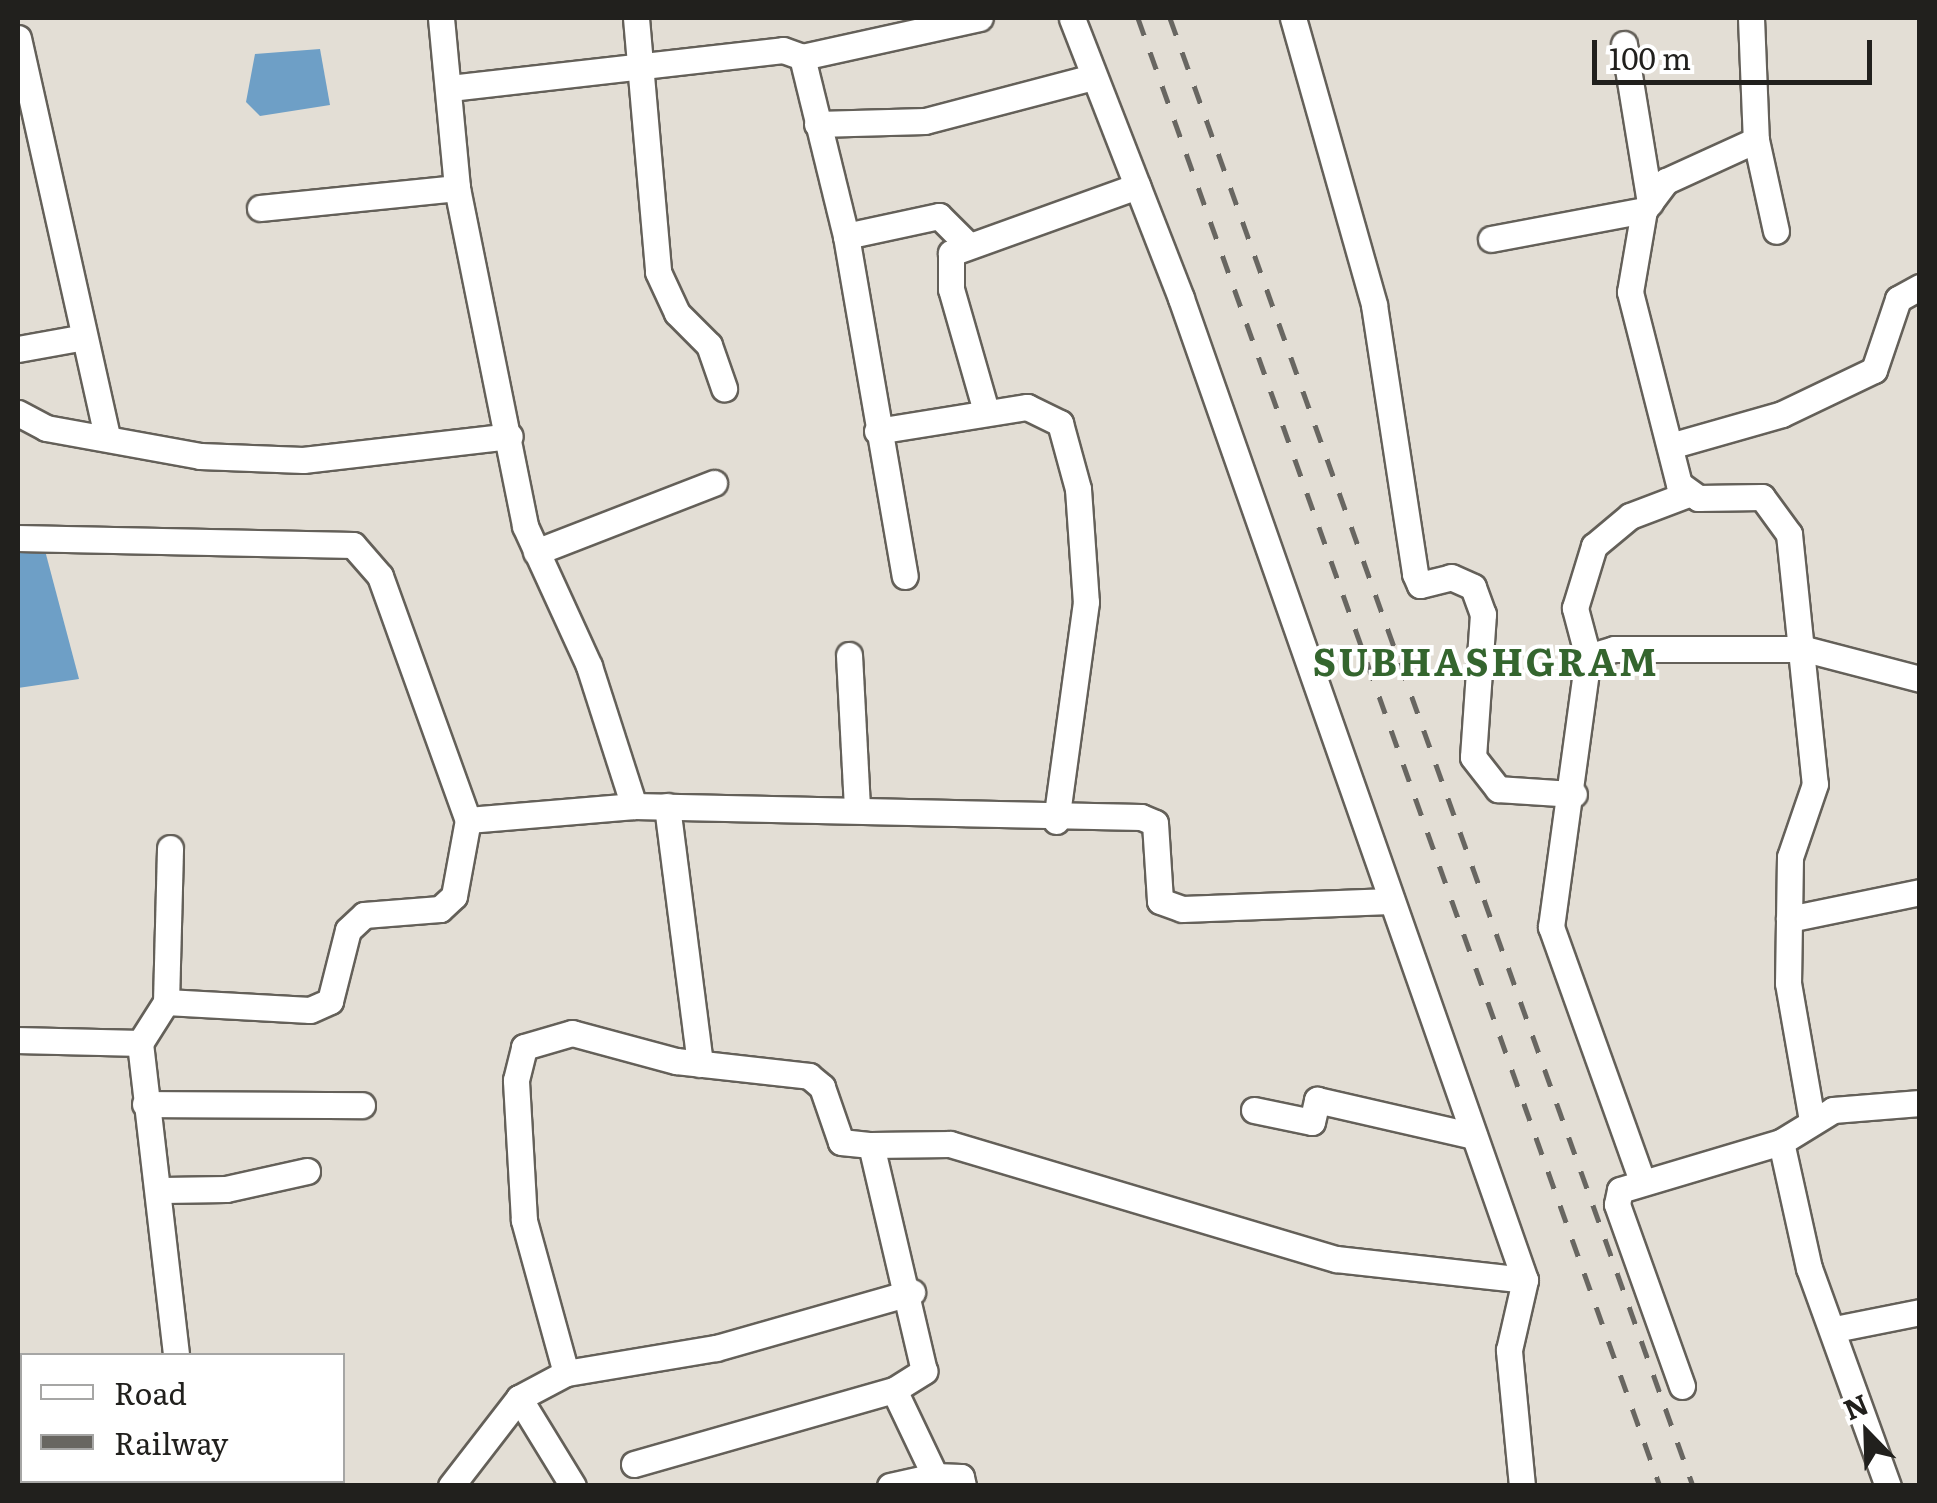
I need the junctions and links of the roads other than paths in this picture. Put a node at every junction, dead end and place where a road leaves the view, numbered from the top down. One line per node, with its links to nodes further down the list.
1 (441, 18): 12 (street)
2 (636, 18): 10 (street)
3 (980, 18): 9 (street)
4 (1072, 18): 11 (street)
5 (1292, 18): 42 (street)
6 (1751, 18): 14 (street)
7 (18, 38): 24 (street)
8 (1624, 44): 17 (street)
9 (802, 57): 10 (street); 13 (street)
10 (638, 74): 12 (street); 26 (street)
11 (1093, 77): 13 (street); 15 (street)
12 (450, 88): 16 (street)
13 (817, 124): 20 (street)
14 (1756, 140): 17 (street); 19 (street)
15 (1137, 186): 22 (street); 50 (street)
16 (458, 188): 18 (street); 31 (street)
17 (1647, 206): 21 (street); 32 (street)
18 (260, 208)
19 (1776, 231)
20 (846, 236): 22 (street); 29 (street)
21 (1491, 238)
22 (964, 242): 27 (street)
23 (1920, 286): 32 (street)
24 (80, 338): 25 (street); 30 (street)
25 (18, 350)
26 (724, 388)
27 (986, 411): 29 (street); 47 (street)
28 (18, 413): 30 (street)
29 (877, 431): 37 (street)
30 (106, 432): 31 (street)
31 (510, 436): 36 (street)
32 (1670, 446): 34 (street)
33 (714, 483): 36 (street)
34 (1688, 494): 38 (street); 40 (street)
35 (18, 538): 46 (street)
36 (536, 552): 43 (street)
37 (905, 576)
38 (1805, 648): 40 (street); 41 (street); 51 (street)
39 (849, 655): 45 (street)
40 (1588, 657): 42 (street)
41 (1920, 679)
42 (1574, 794): 65 (street)
43 (634, 806): 44 (street); 46 (street)
44 (667, 806): 45 (street); 55 (street)
45 (857, 808): 47 (street)
46 (468, 820): 52 (street)
47 (1056, 821): 50 (street)
48 (170, 848): 52 (street)
49 (1920, 892): 51 (street)
50 (1390, 902): 61 (street)
51 (1789, 919): 60 (street)
52 (166, 1002): 54 (street)
53 (18, 1040): 54 (street)
54 (140, 1043): 57 (street)
55 (700, 1064): 63 (street); 72 (street)
56 (1920, 1102): 60 (street)
57 (145, 1104): 58 (street); 66 (street)
58 (362, 1105)
59 (1254, 1110): 61 (street)
60 (1812, 1120): 62 (street)
61 (1474, 1136): 67 (street)
62 (1781, 1142): 65 (street); 70 (street)
63 (871, 1145): 67 (street); 68 (street)
64 (307, 1171): 66 (street)
65 (1641, 1178): 73 (street)
66 (163, 1190): 71 (street)
67 (1526, 1280): 82 (street)
68 (912, 1292): 72 (street); 74 (street)
69 (1920, 1312): 70 (street)
70 (1835, 1329): 83 (street)
71 (176, 1353)
72 (566, 1373): 75 (street)
73 (1682, 1386)
74 (894, 1390): 76 (street); 77 (street)
75 (519, 1398): 78 (street); 79 (street)
76 (634, 1464)
77 (936, 1476): 80 (street); 81 (street)
78 (452, 1486)
79 (573, 1486)
80 (890, 1486)
81 (963, 1486)
82 (1522, 1486)
83 (1888, 1486)

